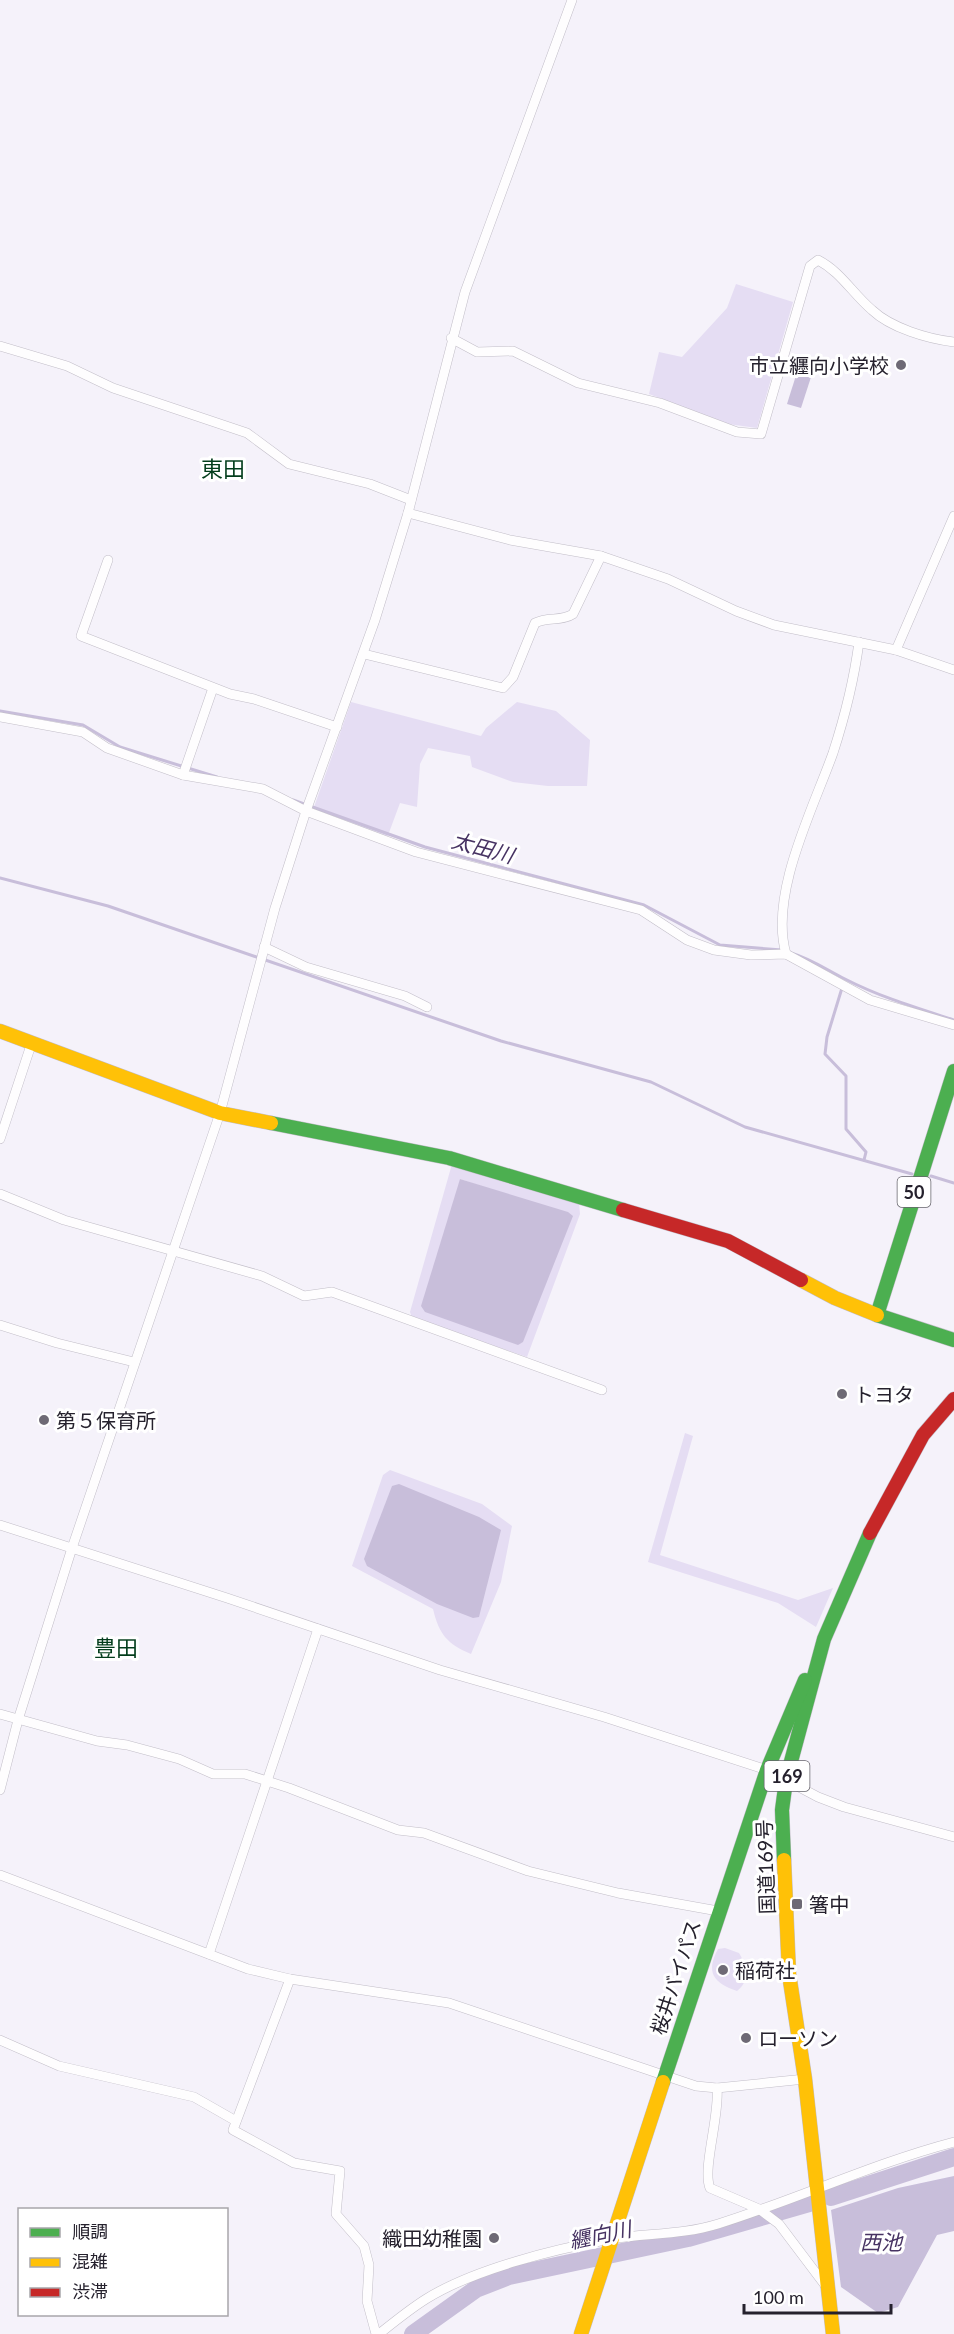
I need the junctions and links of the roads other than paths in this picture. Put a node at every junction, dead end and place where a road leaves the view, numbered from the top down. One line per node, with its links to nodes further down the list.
1 (572, 0): 2 (street)
2 (451, 338): 3 (street); 5 (street)
3 (954, 342)
4 (0, 347): 5 (street)
5 (411, 500): 6 (street)
6 (408, 513): 8 (street); 12 (street)
7 (954, 516): 11 (street)
8 (601, 556): 10 (street); 12 (street)
9 (108, 560): 14 (street)
10 (859, 642): 11 (street); 20 (street)
11 (897, 650): 13 (street)
12 (364, 654): 16 (street)
13 (954, 670)
14 (213, 688): 16 (street); 17 (street)
15 (0, 717): 17 (street)
16 (337, 727): 18 (street)
17 (183, 775): 18 (street)
18 (306, 812): 19 (street); 20 (street)
19 (264, 947): 21 (street); 26 (street)
20 (786, 954): 22 (street)
21 (427, 1007)
22 (954, 1024)
23 (0, 1030): 24 (main road)
24 (33, 1042): 26 (main road); 27 (street)
25 (954, 1071): 30 (main road, 50)
26 (220, 1113): 29 (street); 30 (main road)
27 (0, 1139)
28 (0, 1194): 29 (street)
29 (172, 1250): 33 (street); 34 (street)
30 (877, 1315): 32 (main road)
31 (0, 1325): 33 (street)
32 (954, 1340)
33 (134, 1362): 37 (street)
34 (602, 1390)
35 (954, 1399): 39 (main road, 国道169号 / 169)
36 (0, 1525): 37 (street)
37 (72, 1548): 38 (street); 41 (street)
38 (318, 1629): 42 (street); 44 (street)
39 (824, 1639): 42 (main road, 桜井バイパス / 169); 43 (main road, 国道169号 / 169)
40 (0, 1714): 41 (street)
41 (18, 1720): 44 (street); 45 (street)
42 (766, 1770): 43 (street); 48 (main road, 桜井バイパス / 169)
43 (786, 1780): 46 (street); 53 (main road, 国道169号 / 169)
44 (268, 1781): 48 (street); 49 (street)
45 (0, 1790)
46 (954, 1837)
47 (0, 1875): 49 (street)
48 (718, 1911): 52 (main road, 桜井バイパス / 169)
49 (209, 1953): 50 (street)
50 (290, 1979): 52 (street); 55 (street)
51 (0, 2040): 55 (street)
52 (663, 2076): 54 (street); 59 (main road, 桜井バイパス / 169)
53 (805, 2079): 54 (street); 57 (main road, 国道169号 / 169)
54 (717, 2088): 58 (street)
55 (236, 2121): 61 (street)
56 (954, 2142): 57 (street)
57 (816, 2187): 58 (street); 60 (main road, 国道169号 / 169)
58 (760, 2210): 59 (street); 60 (street)
59 (609, 2243): 61 (street); 62 (main road, 桜井バイパス / 169)
60 (828, 2288): 63 (main road, 国道169号 / 169)
61 (378, 2334)
62 (581, 2334)
63 (833, 2334)

